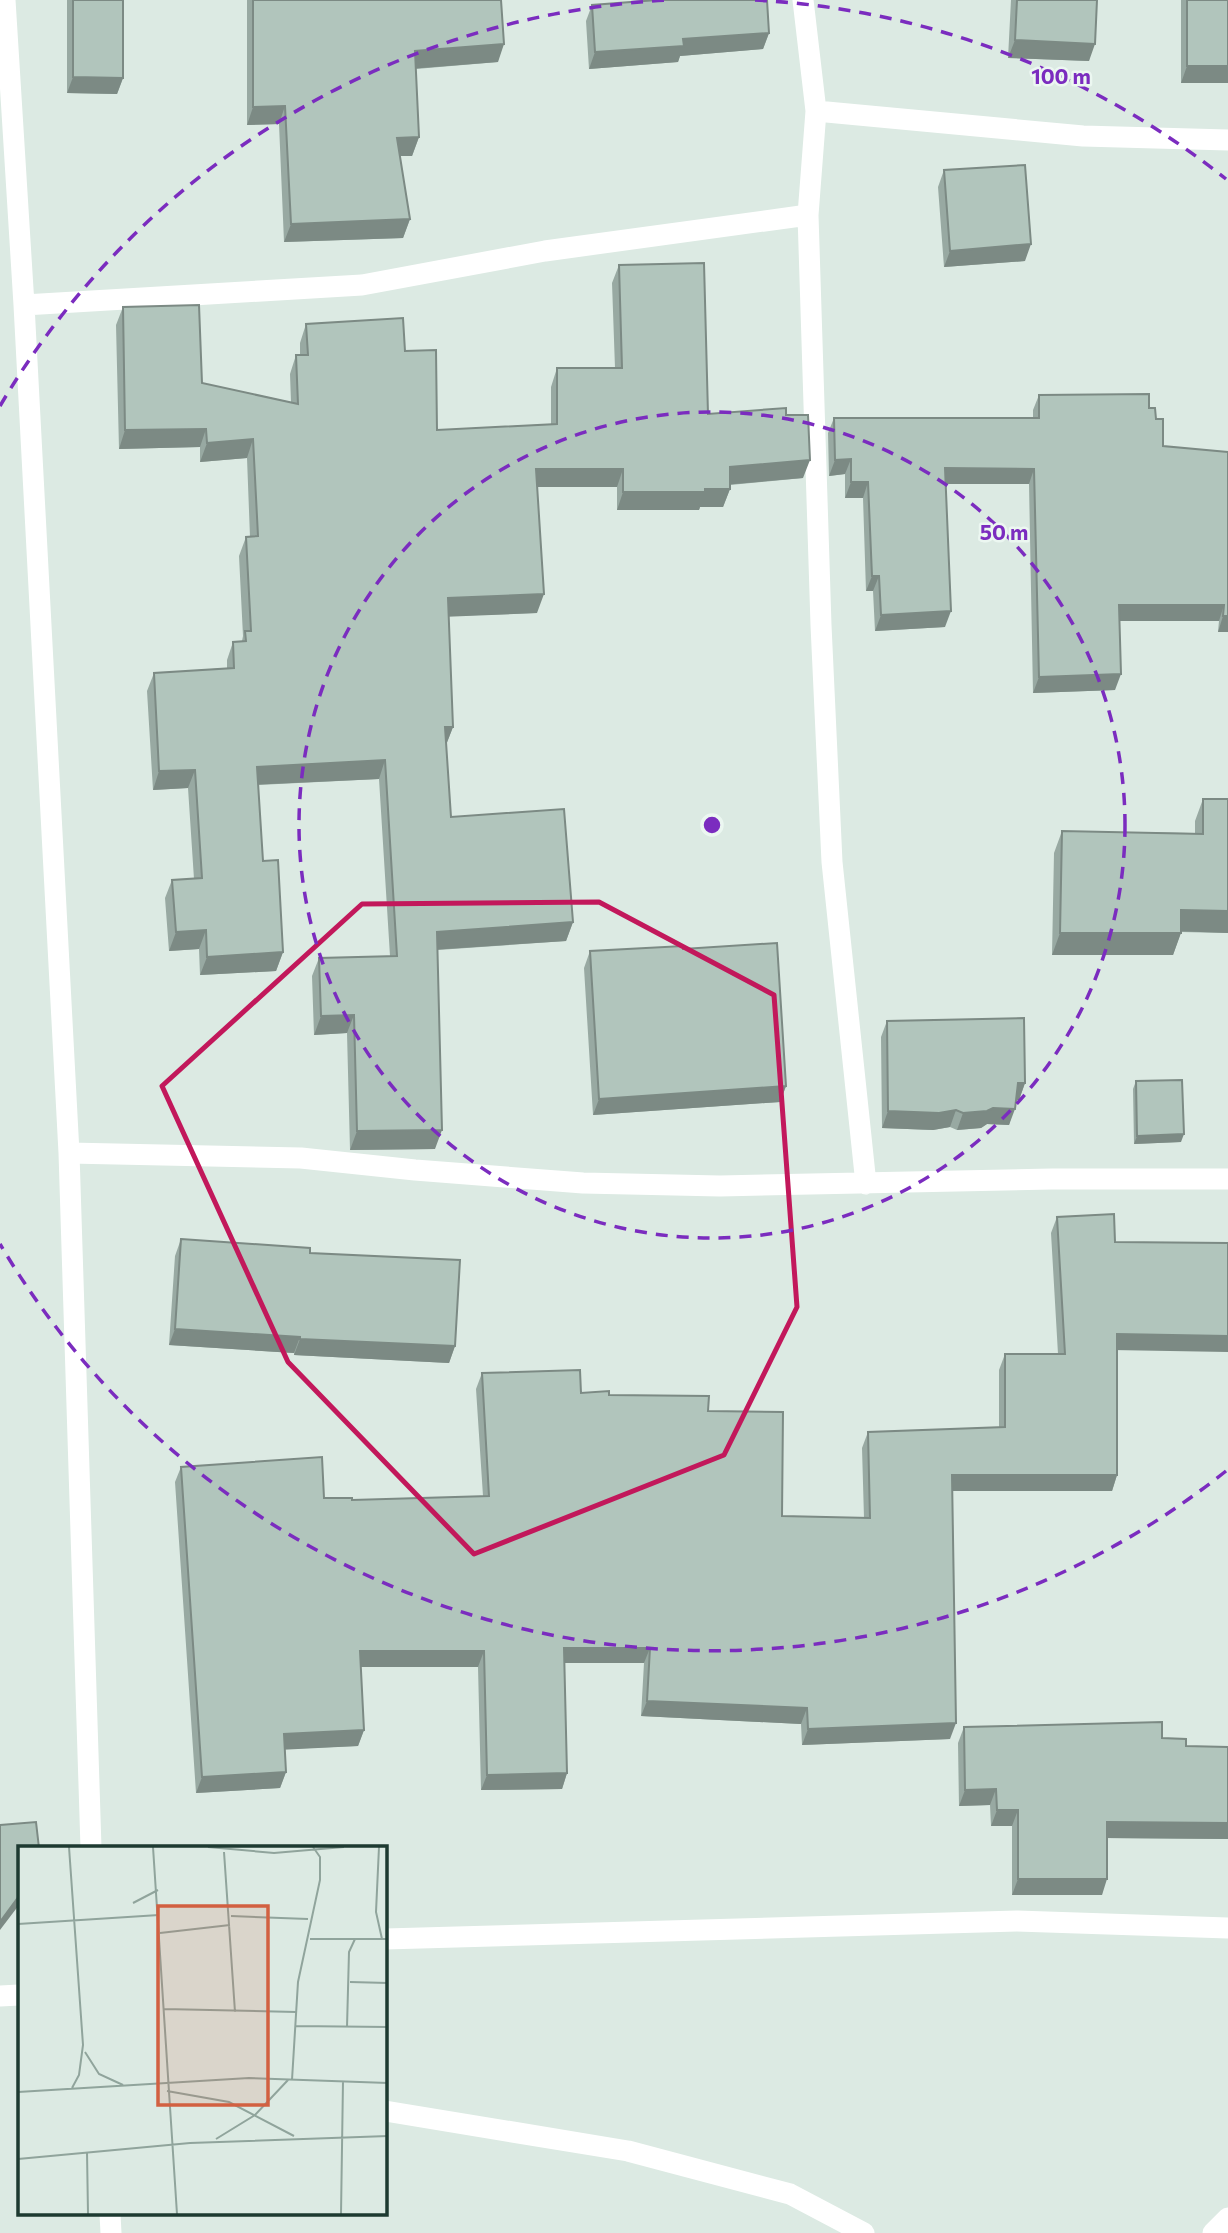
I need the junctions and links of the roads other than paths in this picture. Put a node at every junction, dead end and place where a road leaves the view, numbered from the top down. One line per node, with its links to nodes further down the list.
1 (5, 0): 3 (street)
2 (803, 0): 4 (street)
3 (5, 104): 7 (street)
4 (816, 111): 5 (street); 6 (street)
5 (1228, 140)
6 (808, 215): 7 (street); 10 (street)
7 (24, 305): 8 (street)
8 (69, 1153): 10 (street); 11 (street)
9 (1228, 1179): 10 (street)
10 (866, 1184)
11 (91, 1846)
12 (1228, 1928): 13 (street)
13 (387, 1939)
14 (18, 1996): 15 (street)
15 (0, 1997)
16 (387, 2111): 18 (street)
17 (1228, 2218): 19 (street)
18 (864, 2233)
19 (1213, 2233)

